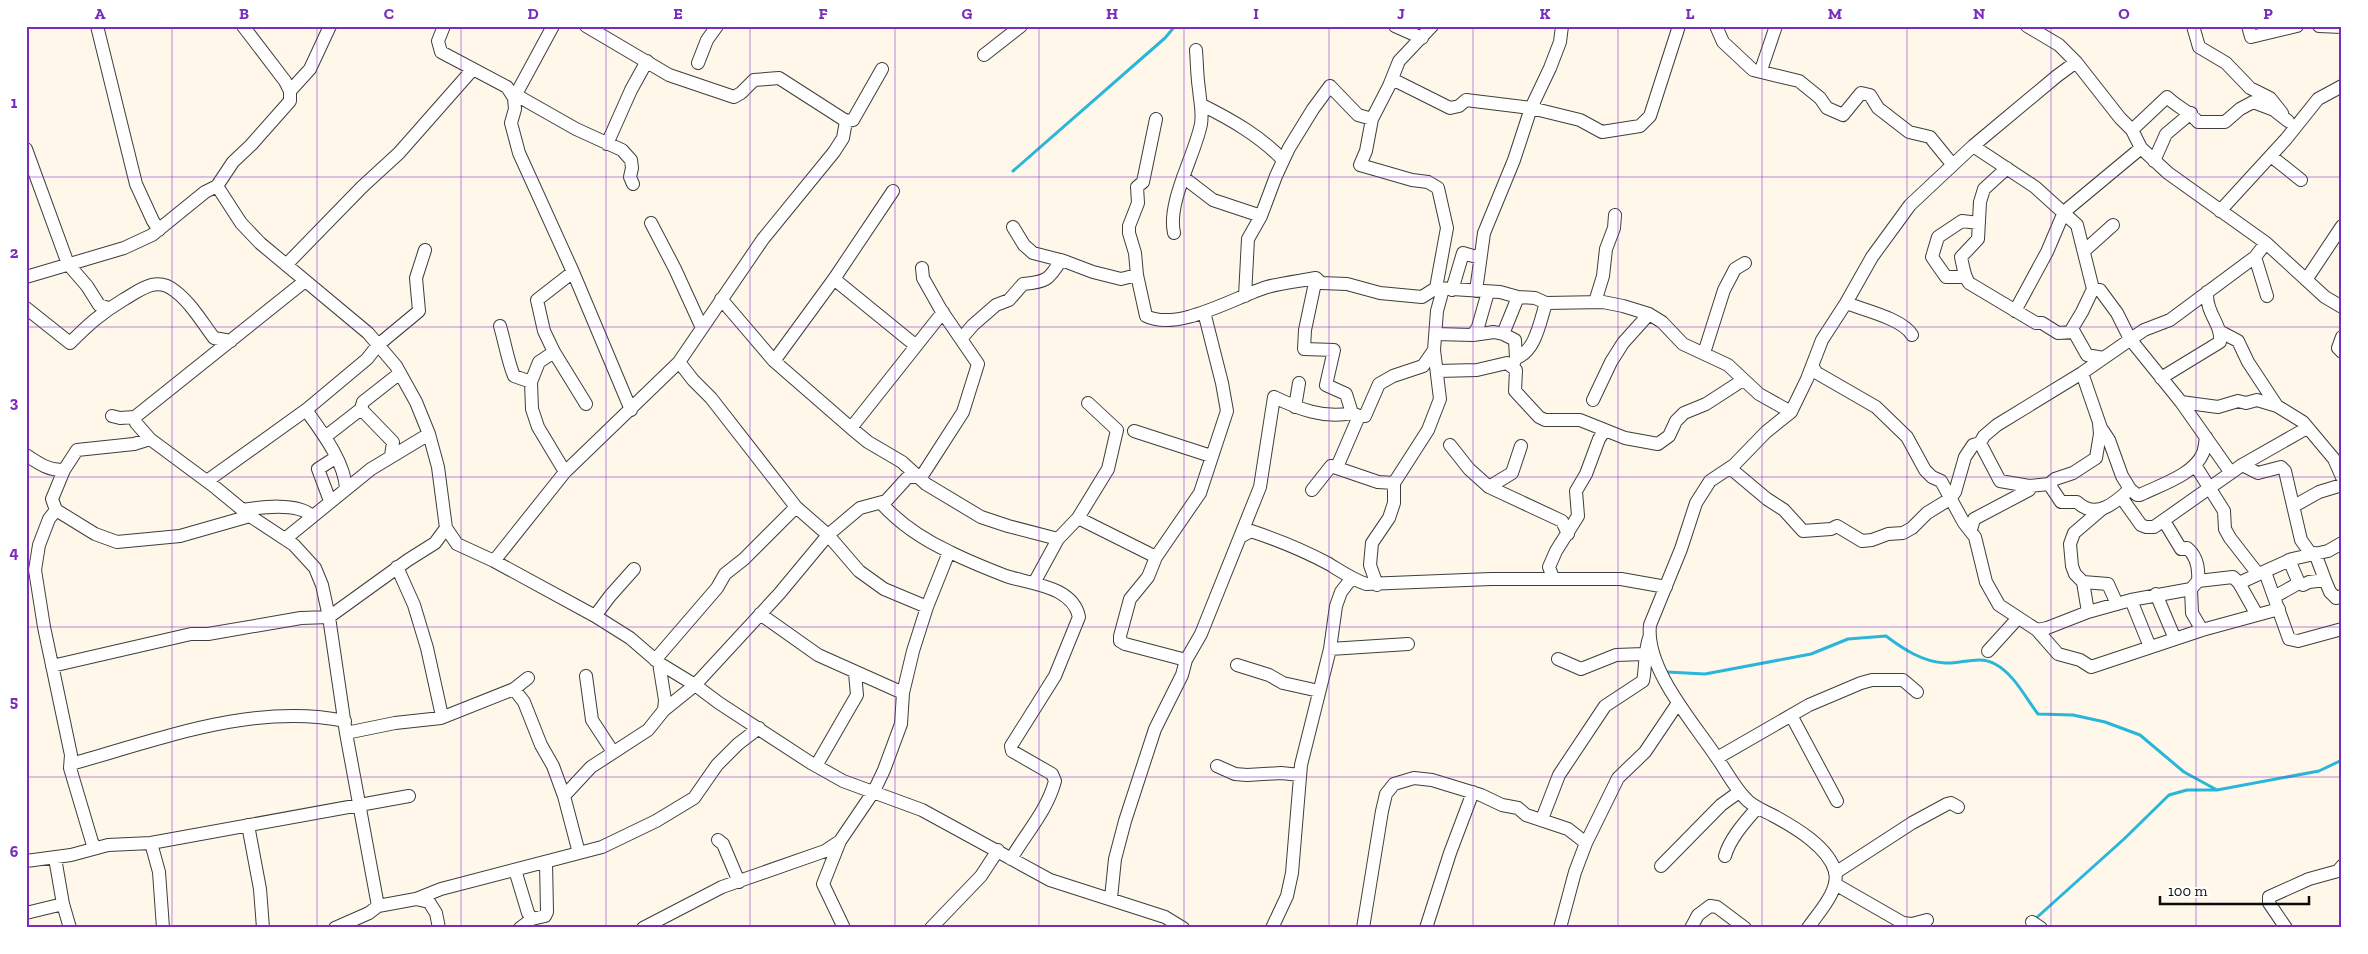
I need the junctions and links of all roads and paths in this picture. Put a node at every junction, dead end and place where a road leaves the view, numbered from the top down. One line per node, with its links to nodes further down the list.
1 (97, 26): 65 (street)
2 (243, 26): 32 (street)
3 (330, 26): 32 (street)
4 (444, 26): 27 (street)
5 (553, 26): 33 (street)
6 (586, 26): 24 (street)
7 (718, 26): 26 (street)
8 (1020, 26): 23 (street)
9 (1395, 26): 21 (street)
10 (1432, 26): 21 (street)
11 (1562, 26): 35 (street)
12 (1679, 26): 35 (street)
13 (1716, 26): 29 (street)
14 (1776, 26): 29 (street)
15 (2193, 26): 40 (street)
16 (2248, 26): 17 (street)
17 (2297, 26)
18 (2318, 26): 20 (street)
19 (2031, 27): 25 (street)
20 (2342, 28)
21 (1422, 38): 30 (street)
22 (1196, 50): 34 (street)
23 (984, 55)
24 (647, 61): 39 (street); 42 (street)
25 (2076, 62): 41 (street); 43 (street)
26 (698, 63)
27 (473, 69): 33 (street); 75 (street)
28 (882, 69): 39 (street)
29 (1761, 70): 49 (street)
30 (1392, 79): 35 (street); 38 (street)
31 (2342, 86): 40 (street)
32 (290, 91): 54 (street)
33 (515, 97): 42 (street); 77 (street)
34 (1202, 105): 47 (street); 51 (street)
35 (1531, 108): 71 (street)
36 (2191, 113): 40 (street); 41 (street); 48 (street)
37 (1156, 119): 78 (street)
38 (1372, 119): 47 (street); 85 (street)
39 (846, 120): 92 (street)
40 (2290, 125): 46 (street)
41 (2132, 130): 44 (street)
42 (607, 144): 53 (street)
43 (1973, 146): 49 (street); 50 (street)
44 (2141, 148): 48 (street); 57 (street)
45 (26, 149): 73 (street)
46 (2271, 156): 52 (street); 56 (street)
47 (1283, 160): 59 (street)
48 (2154, 161): 56 (street)
49 (1952, 164): 96 (street)
50 (2007, 168): 57 (street); 61 (street)
51 (1183, 177): 59 (street); 66 (street)
52 (2301, 180)
53 (634, 184)
54 (217, 186): 65 (street); 75 (street)
55 (893, 191): 82 (street)
56 (2220, 211): 67 (street)
57 (2064, 212): 69 (street); 99 (street)
58 (1615, 215): 94 (street)
59 (1261, 216): 89 (street)
60 (651, 223): 104 (street)
61 (1979, 223): 81 (street); 81 (street)
62 (2113, 225): 69 (street)
63 (2342, 226): 83 (street)
64 (1012, 227): 72 (street)
65 (159, 230): 73 (street)
66 (1174, 233)
67 (2266, 244): 70 (street); 83 (street)
68 (425, 250): 115 (street)
69 (2084, 251): 86 (street)
70 (2255, 257): 88 (street); 90 (street)
71 (1480, 258): 85 (street); 87 (street)
72 (1061, 260): 78 (street); 112 (street)
73 (68, 264): 79 (street); 98 (street)
74 (1745, 264): 120 (street)
75 (286, 265): 84 (street)
76 (922, 268): 100 (street)
77 (573, 272): 118 (street); 141 (street)
78 (1137, 275): 101 (street)
79 (26, 277)
80 (1316, 278): 85 (street); 89 (street); 143 (street)
81 (1965, 278): 99 (street)
82 (834, 279): 116 (street); 122 (street)
83 (2306, 280): 93 (street)
84 (305, 281): 114 (street); 115 (street)
85 (1444, 289): 87 (street); 107 (street)
86 (2093, 289): 105 (street); 113 (street)
87 (1482, 292): 91 (street); 109 (street)
88 (2207, 292): 106 (street); 113 (street)
89 (1245, 296): 101 (street)
90 (2267, 296)
91 (1518, 297): 95 (street); 108 (street)
92 (721, 299): 104 (street); 122 (street)
93 (2337, 299)
94 (1595, 302): 95 (street); 102 (street)
95 (1546, 303): 123 (street)
96 (1846, 303): 110 (street); 125 (street)
97 (26, 308): 98 (street)
98 (108, 308): 114 (street)
99 (2015, 311): 105 (street)
100 (943, 312): 112 (street); 116 (street)
101 (1204, 312): 160 (street)
102 (1649, 314): 120 (street); 133 (street)
103 (500, 326): 131 (street)
104 (702, 328): 124 (street)
105 (2070, 332): 121 (street)
106 (2221, 332): 129 (street); 137 (street)
107 (1436, 334): 109 (street); 117 (street)
108 (1503, 334): 109 (street); 123 (street)
109 (1473, 335)
110 (1912, 335)
111 (2342, 337): 119 (street)
112 (961, 339): 169 (street)
113 (2130, 339): 121 (street); 129 (street)
114 (231, 341): 145 (street)
115 (378, 345): 127 (street); 140 (street)
116 (915, 345): 147 (street)
117 (1434, 350): 126 (street); 143 (street)
118 (554, 352): 131 (street); 136 (street)
119 (2342, 352)
120 (1704, 353): 130 (street)
121 (2103, 358): 128 (street)
122 (774, 361): 147 (street)
123 (1514, 361): 126 (street); 149 (street)
124 (679, 362): 141 (street); 185 (street)
125 (1812, 366): 142 (street); 181 (street)
126 (1438, 371): 172 (street)
127 (400, 373): 139 (street); 151 (street)
128 (2082, 373): 146 (street); 155 (street)
129 (2161, 378): 134 (street)
130 (1743, 380): 142 (street); 149 (street)
131 (532, 382): 167 (street)
132 (1299, 383): 138 (street)
133 (1593, 400)
134 (2181, 402): 137 (street); 153 (street)
135 (1088, 403): 190 (street)
136 (586, 404)
137 (2277, 406): 148 (street)
138 (1295, 407): 143 (street); 196 (street)
139 (361, 409): 152 (street); 159 (street)
140 (306, 410): 152 (street); 171 (street)
141 (631, 410): 167 (street)
142 (1791, 412): 165 (street)
143 (1355, 415): 164 (street)
144 (112, 416): 145 (street)
145 (135, 417): 154 (street)
146 (2099, 422): 173 (street); 180 (street)
147 (852, 428): 169 (street)
148 (2307, 428): 163 (street); 170 (street)
149 (1605, 430): 194 (street)
150 (1134, 431): 160 (street)
151 (429, 434): 159 (street); 192 (street)
152 (326, 437): 161 (street)
153 (2206, 437): 162 (street); 168 (street)
154 (150, 439): 166 (street); 171 (street)
155 (1980, 443): 175 (street); 181 (street)
156 (1450, 445): 176 (street)
157 (1521, 446): 176 (street)
158 (26, 455): 166 (street)
159 (391, 456): 177 (street)
160 (1211, 456): 203 (street)
161 (335, 458): 177 (street); 182 (street)
162 (2195, 464): 178 (street); 180 (street)
163 (2242, 465): 168 (street); 184 (street)
164 (1331, 466): 172 (street); 179 (street)
165 (1730, 468): 181 (street); 218 (street)
166 (64, 470): 187 (street)
167 (565, 472): 205 (street)
168 (2231, 473): 178 (street)
169 (916, 475): 183 (street); 198 (street)
170 (2342, 477)
171 (207, 481): 188 (street)
172 (1394, 483): 216 (street)
173 (2049, 484): 175 (street); 186 (street)
174 (2342, 484): 184 (street)
175 (2029, 486): 193 (street)
176 (1489, 487): 194 (street)
177 (346, 488): 182 (street)
178 (2210, 489): 191 (street); 208 (street)
179 (1312, 490)
180 (2125, 493): 186 (street); 191 (street)
181 (1950, 499): 193 (street)
182 (330, 501): 189 (street)
183 (881, 503): 195 (street); 201 (street)
184 (2294, 506): 199 (street)
185 (796, 507): 195 (street); 243 (street)
186 (2102, 509): 212 (street)
187 (56, 510): 188 (street); 245 (street)
188 (246, 513): 189 (street); 197 (street)
189 (312, 516): 197 (street)
190 (1078, 518): 198 (street); 203 (street)
191 (2164, 521): 217 (street)
192 (446, 528): 205 (street); 206 (street)
193 (1971, 530): 230 (street)
194 (1568, 534): 210 (street)
195 (828, 535): 224 (street); 226 (street)
196 (1242, 536): 209 (street); 241 (street)
197 (285, 539): 229 (street)
198 (1058, 539): 213 (street)
199 (2301, 540): 202 (street); 204 (street)
200 (2342, 543): 202 (street)
201 (950, 552): 213 (street); 224 (street)
202 (2313, 554): 204 (street); 211 (street)
203 (1156, 557): 241 (street)
204 (2291, 559): 208 (street); 215 (street)
205 (494, 561): 228 (street)
206 (397, 567): 229 (street); 256 (street)
207 (634, 569): 228 (street)
208 (2261, 573): 214 (street); 222 (street)
209 (1351, 579): 216 (street); 238 (street)
210 (1545, 579): 216 (street); 218 (street)
211 (2325, 580): 215 (street); 220 (street)
212 (2083, 582): 223 (street); 225 (street)
213 (1034, 583): 286 (street)
214 (2239, 583): 217 (street); 227 (street)
215 (2299, 583): 222 (street)
216 (1377, 585)
217 (2194, 585): 219 (street); 233 (street)
218 (1666, 587): 234 (street)
219 (2156, 594): 221 (street); 235 (street)
220 (2342, 596)
221 (2131, 600): 223 (street); 237 (street)
222 (2277, 603): 227 (street); 231 (street)
223 (2117, 604): 225 (street)
224 (927, 607): 253 (street)
225 (2088, 612): 232 (street)
226 (760, 614): 246 (street); 249 (street)
227 (2256, 615): 233 (street)
228 (595, 616): 243 (street)
229 (329, 617): 245 (street); 258 (street)
230 (2018, 618): 232 (street); 239 (street)
231 (2342, 629)
232 (2037, 630): 237 (street)
233 (2202, 630): 235 (street)
234 (1649, 638): 240 (street); 254 (street)
235 (2175, 639): 237 (street)
236 (1408, 644): 238 (street)
237 (2150, 647)
238 (1330, 649): 251 (street)
239 (1988, 651)
240 (1644, 654): 242 (street); 275 (street)
241 (1186, 660): 294 (street)
242 (1558, 660)
243 (657, 662): 249 (street); 255 (street)
244 (1236, 664): 251 (street)
245 (52, 666): 262 (street)
246 (855, 673): 253 (street); 263 (street)
247 (586, 676): 260 (street)
248 (528, 678): 250 (street)
249 (695, 685): 255 (street); 259 (street)
250 (514, 689): 256 (street); 270 (street)
251 (1319, 691): 265 (street)
252 (1917, 692): 257 (street)
253 (903, 693): 266 (street)
254 (1678, 703): 261 (street); 280 (street)
255 (664, 710): 260 (street)
256 (442, 716): 258 (street)
257 (1792, 716): 261 (street); 271 (street)
258 (345, 727): 262 (street); 272 (street)
259 (759, 728): 263 (street); 283 (street)
260 (612, 752): 270 (street)
261 (1717, 758): 268 (street)
262 (71, 764): 281 (street)
263 (816, 766): 266 (street)
264 (1217, 766): 265 (street)
265 (1300, 775): 311 (street)
266 (874, 791): 278 (street); 282 (street)
267 (1473, 792): 275 (street); 312 (street); 313 (street)
268 (1739, 792): 274 (street); 289 (street)
269 (409, 796): 272 (street)
270 (564, 796): 283 (street)
271 (1837, 801)
272 (359, 805): 276 (street); 297 (street)
273 (1958, 807): 292 (street)
274 (1758, 808): 284 (street); 292 (street)
275 (1542, 819): 280 (street)
276 (248, 825): 279 (street); 304 (street)
277 (718, 840): 293 (street)
278 (840, 841): 293 (street); 308 (street)
279 (151, 843): 281 (street); 303 (street)
280 (1586, 844): 314 (street)
281 (96, 848): 285 (street)
282 (998, 850): 286 (street); 309 (street)
283 (579, 853): 288 (street)
284 (1725, 856)
285 (55, 858): 287 (street); 296 (street)
286 (1011, 859): 294 (street)
287 (26, 861)
288 (546, 862): 291 (street); 299 (street)
289 (1661, 866)
290 (2342, 866): 318 (street)
291 (515, 870): 295 (street); 299 (street)
292 (1835, 879): 300 (street); 317 (street)
293 (739, 882): 301 (street)
294 (1111, 898): 310 (street)
295 (416, 900): 297 (street); 306 (street)
296 (63, 904): 298 (street); 302 (street)
297 (378, 906): 305 (street)
298 (26, 913)
299 (532, 919): 307 (street)
300 (1927, 920)
301 (645, 927)
302 (70, 928)
303 (163, 928)
304 (263, 928)
305 (335, 928)
306 (438, 928)
307 (520, 928)
308 (844, 928)
309 (932, 928)
310 (1183, 928)
311 (1272, 928)
312 (1363, 928)
313 (1426, 928)
314 (1560, 928)
315 (1692, 928): 316 (street)
316 (1745, 928)
317 (1808, 928)
318 (2286, 928)

